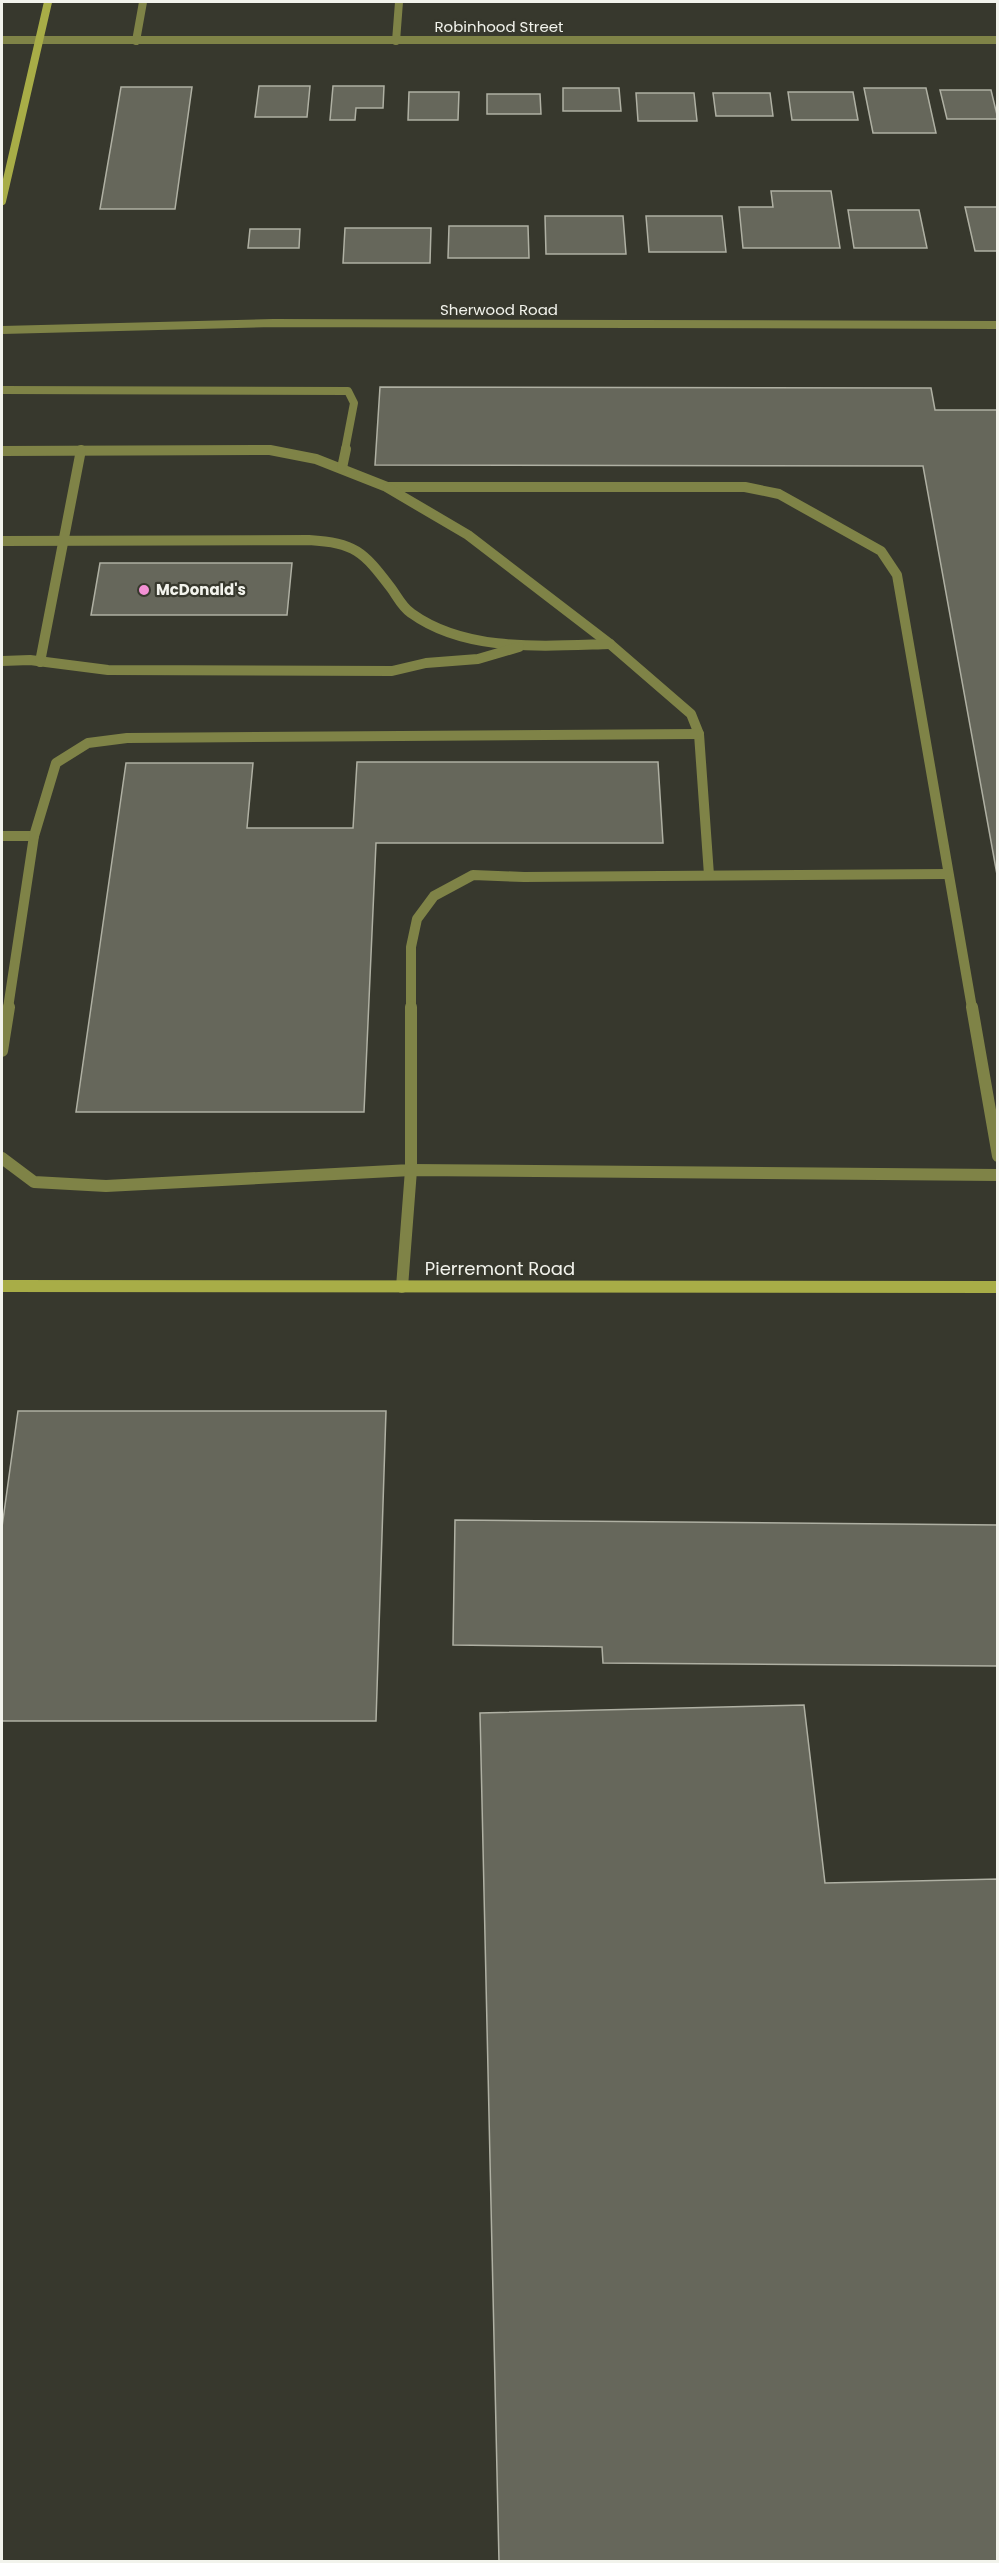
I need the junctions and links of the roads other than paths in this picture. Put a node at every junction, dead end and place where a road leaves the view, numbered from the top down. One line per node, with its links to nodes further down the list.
1 (48, 2): 6 (main road)
2 (143, 2): 7 (street)
3 (399, 2): 8 (street)
4 (2, 40): 6 (street, Robinhood Street)
5 (998, 40): 8 (street, Robinhood Street)
6 (38, 41): 7 (street, Robinhood Street); 9 (main road)
7 (136, 41): 8 (street, Robinhood Street)
8 (396, 41)
9 (4, 182): 10 (main road)
10 (2, 201)
11 (998, 326): 12 (street, Sherwood Road)
12 (2, 330)
13 (2, 390): 16 (street)
14 (81, 450): 15 (street); 16 (street); 18 (street)
15 (2, 451)
16 (342, 468): 17 (street)
17 (387, 487): 20 (street); 27 (street)
18 (63, 540): 19 (street); 21 (street); 23 (street)
19 (2, 541)
20 (610, 644): 21 (street); 24 (street)
21 (522, 646): 23 (street)
22 (2, 661): 23 (street)
23 (40, 662)
24 (699, 734): 26 (street); 28 (street)
25 (2, 836): 26 (street)
26 (34, 836): 29 (street)
27 (948, 874): 28 (street); 30 (street)
28 (710, 875): 32 (street)
29 (2, 1051)
30 (998, 1156)
31 (2, 1158): 32 (street)
32 (411, 1170): 33 (street); 35 (street)
33 (998, 1175)
34 (2, 1286): 35 (main road, Pierremont Road)
35 (402, 1287): 36 (main road, Pierremont Road)
36 (998, 1287)

